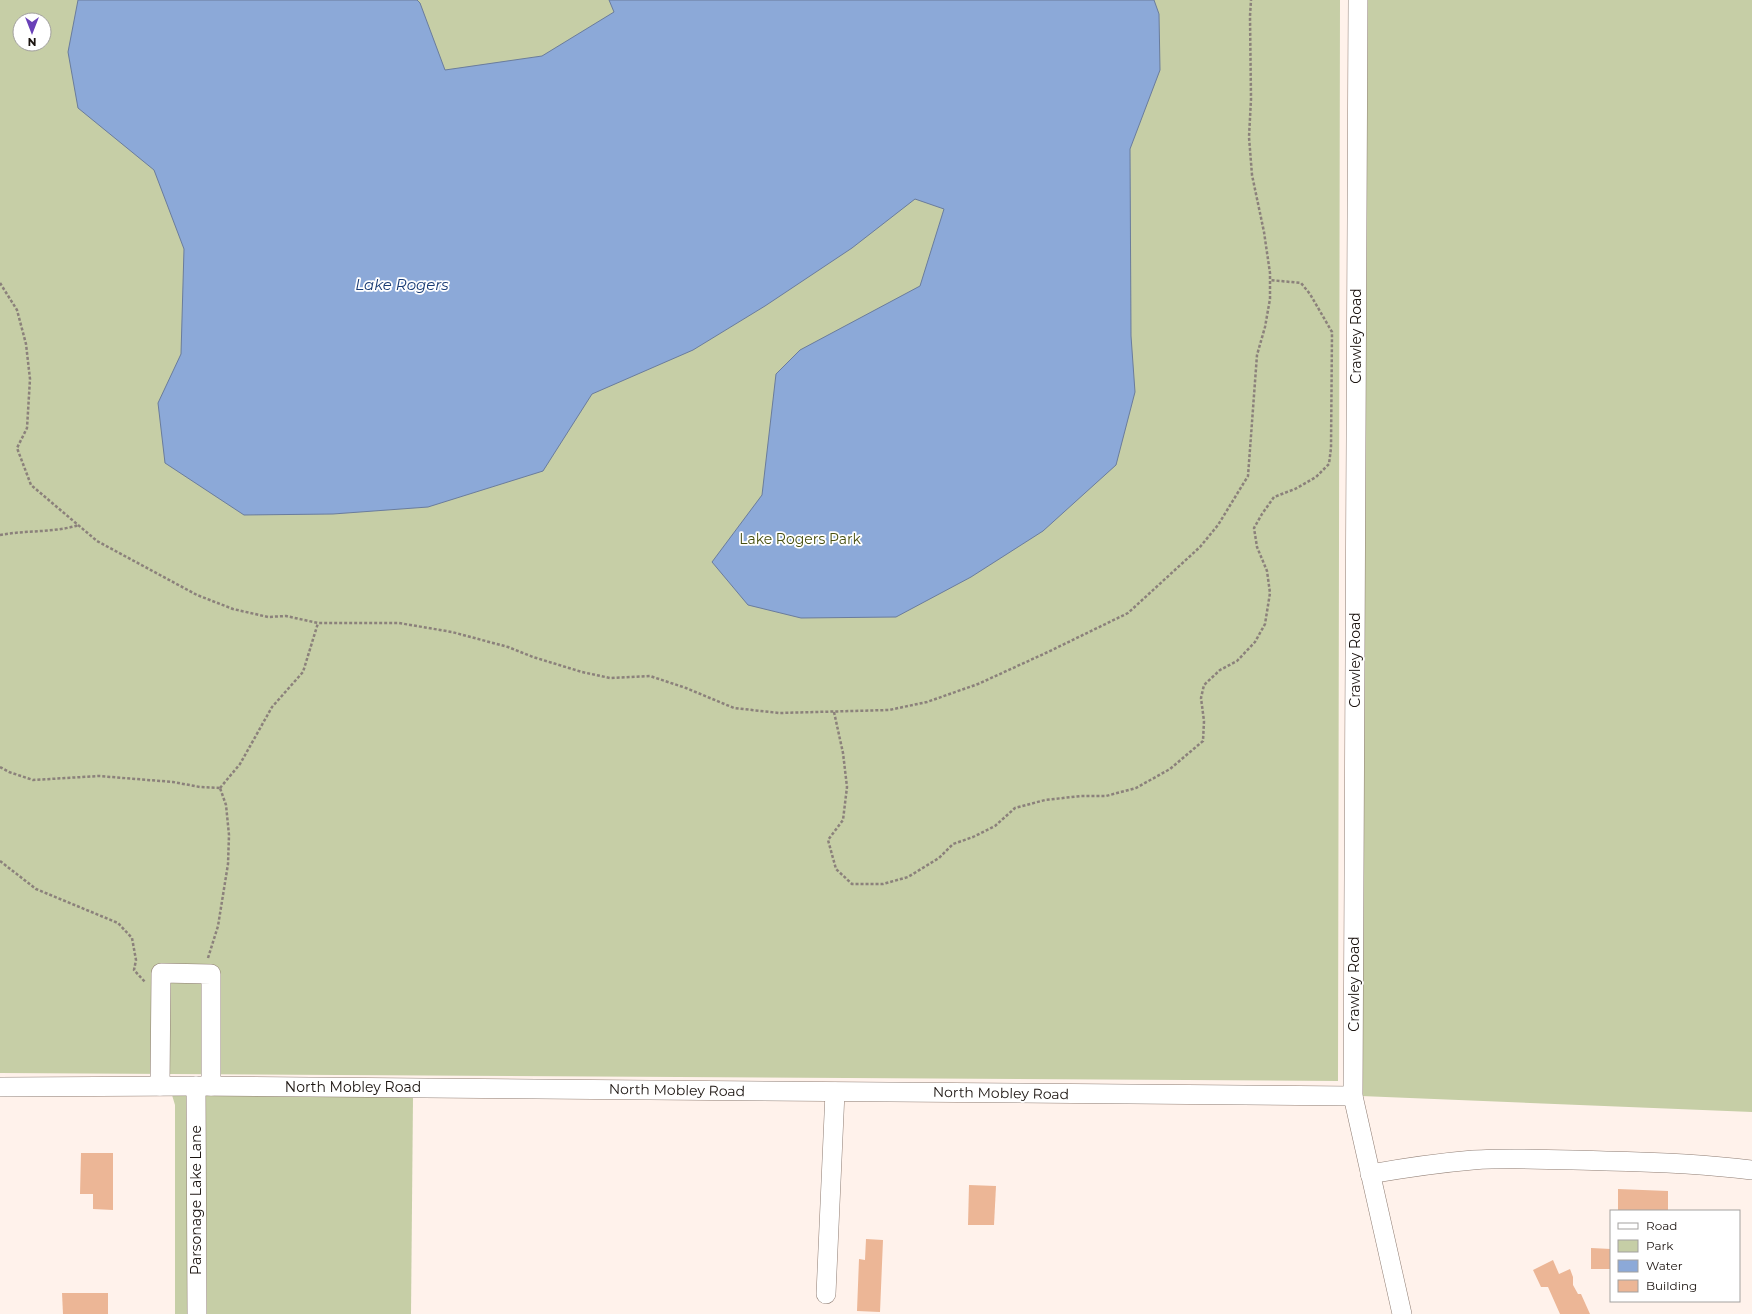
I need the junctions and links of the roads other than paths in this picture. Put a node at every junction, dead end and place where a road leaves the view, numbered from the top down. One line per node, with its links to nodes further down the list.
1 (1358, 0): 6 (street, Crawley Road)
2 (160, 1086): 3 (street, North Mobley Road); 3 (street, Parsonage Lake Lane); 4 (street, North Mobley Road)
3 (204, 1086): 5 (street, North Mobley Road); 10 (street, Parsonage Lake Lane)
4 (0, 1087)
5 (835, 1092): 6 (street, North Mobley Road); 9 (street)
6 (1353, 1096): 8 (street, Crawley Road)
7 (1752, 1170): 8 (street)
8 (1370, 1174): 11 (street, Crawley Road)
9 (826, 1294)
10 (197, 1314)
11 (1402, 1314)

